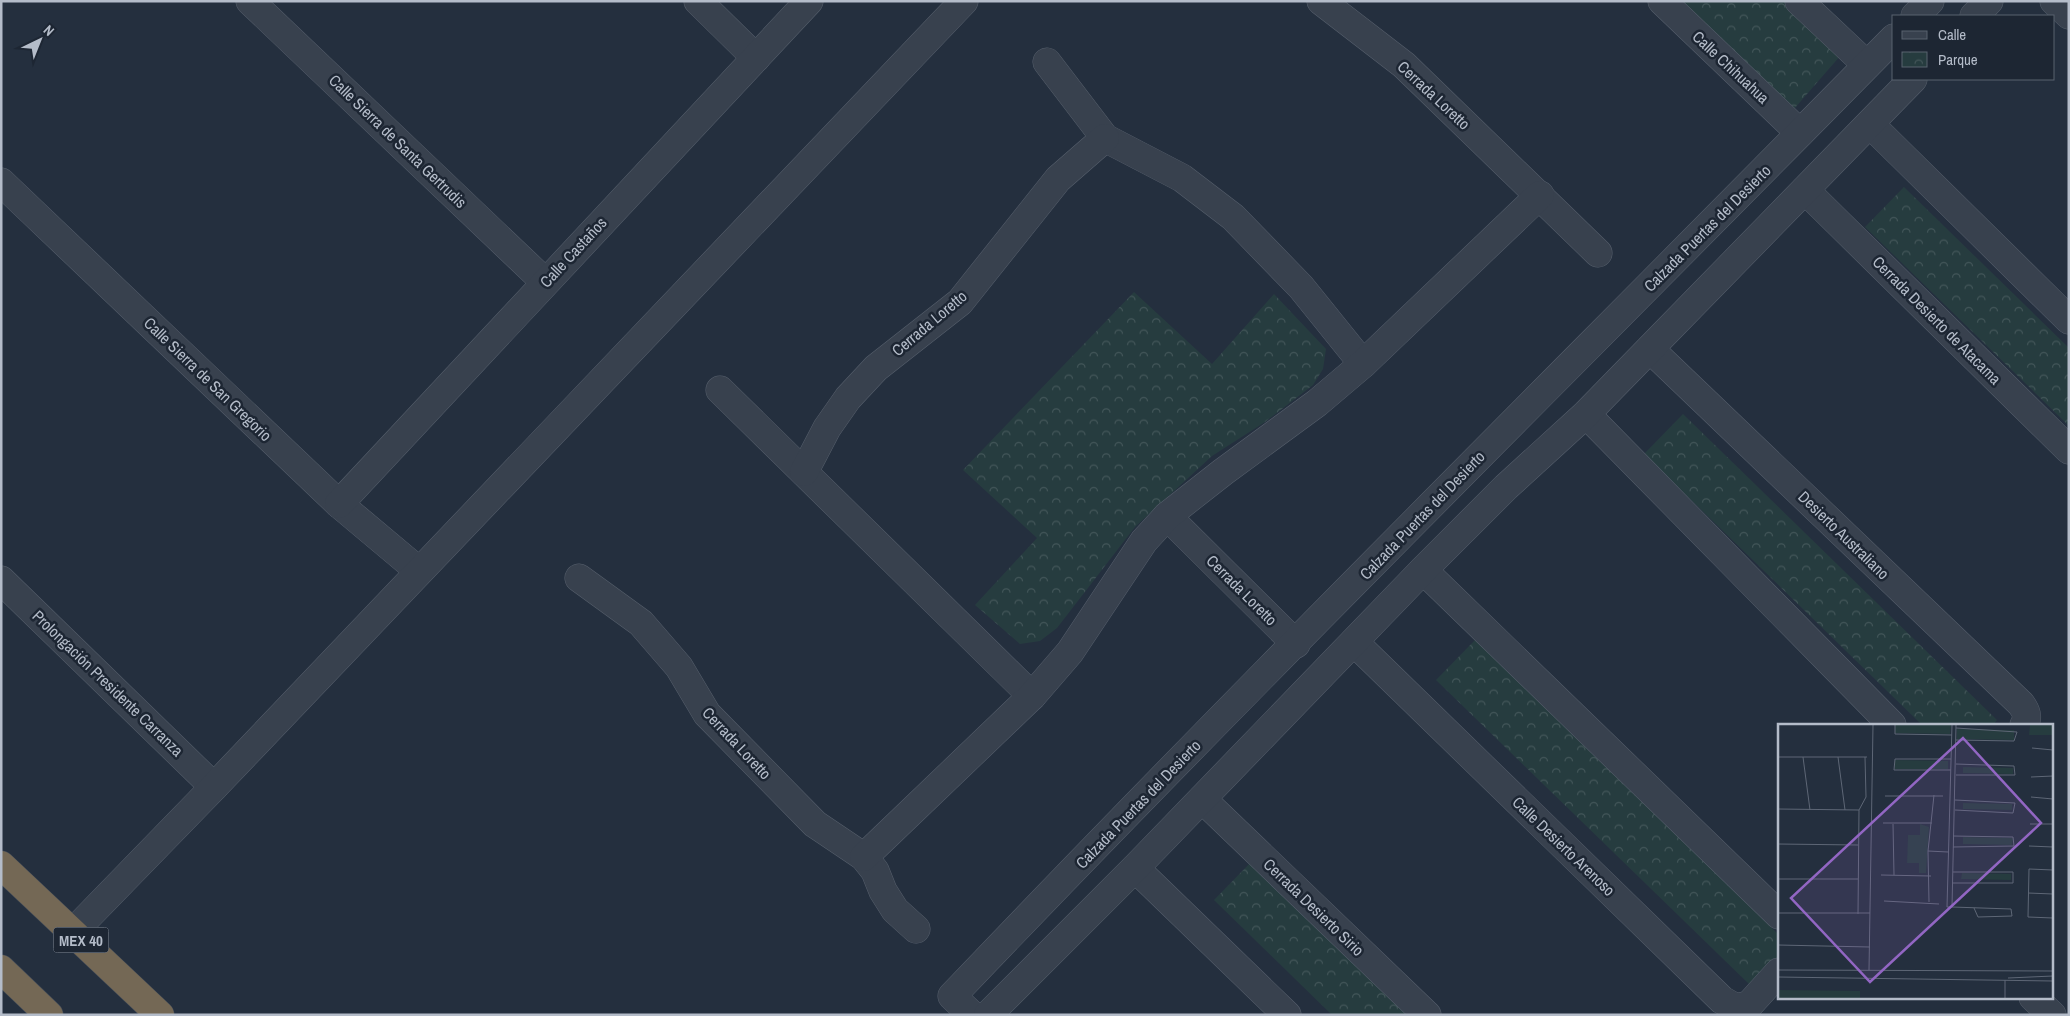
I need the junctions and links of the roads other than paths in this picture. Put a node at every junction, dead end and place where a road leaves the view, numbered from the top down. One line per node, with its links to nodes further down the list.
1 (250, 1): 26 (street, Calle Sierra de Santa Gertrudis)
2 (698, 1): 13 (street)
3 (809, 1): 13 (street, Calle Castaños)
4 (964, 1): 39 (street)
5 (1322, 1): 22 (street, Cerrada Loretto)
6 (1662, 1): 18 (street, Calle Chihuahua)
7 (1799, 1): 15 (street)
8 (1989, 1): 10 (street)
9 (2054, 1): 11 (street)
10 (1975, 15)
11 (2069, 15)
12 (1892, 40): 15 (street, Calzada Puertas del Desierto)
13 (756, 58): 26 (street, Calle Castaños)
14 (1047, 62): 19 (street)
15 (1867, 65): 18 (street, Calzada Puertas del Desierto)
16 (1913, 80): 17 (street)
17 (1870, 124): 21 (street); 27 (street)
18 (1800, 133): 23 (street, Calzada Puertas del Desierto)
19 (1105, 138): 29 (street); 34 (street, Cerrada Loretto)
20 (1, 182): 36 (street, Calle Sierra de San Gregorio)
21 (1805, 190): 25 (street); 32 (street, Cerrada Desierto de Atacama)
22 (1540, 195): 24 (street, Cerrada Loretto); 29 (street)
23 (1694, 241): 25 (street); 33 (street, Calzada Puertas del Desierto)
24 (1598, 253)
25 (1725, 272): 28 (street)
26 (545, 282): 36 (street, Calle Castaños)
27 (2069, 320)
28 (1650, 349): 31 (street); 48 (street, Desierto Australiano)
29 (1363, 364): 37 (street)
30 (720, 390): 34 (street)
31 (1586, 414): 35 (street); 47 (street)
32 (2069, 450)
33 (1478, 458): 35 (street); 43 (street, Calzada Puertas del Desierto)
34 (804, 472): 45 (street)
35 (1506, 487): 38 (street)
36 (339, 504): 39 (street, Calle Sierra de San Gregorio)
37 (1167, 516): 43 (street, Cerrada Loretto); 45 (street)
38 (1423, 570): 42 (street); 55 (street)
39 (418, 571): 49 (street)
40 (579, 578): 51 (street, Cerrada Loretto)
41 (1, 580): 49 (street, Prolongación Presidente Carranza)
42 (1354, 642): 46 (street); 60 (street, Calle Desierto Arenoso)
43 (1296, 644): 44 (street, Calzada Puertas del Desierto)
44 (1252, 688): 46 (street); 54 (street, Calzada Puertas del Desierto)
45 (1032, 696): 51 (street)
46 (1280, 718): 50 (street)
47 (1891, 724)
48 (2025, 724)
49 (214, 787): 57 (street)
50 (1202, 799): 53 (street); 67 (street, Cerrada Desierto Sirio)
51 (864, 857): 56 (street, Cerrada Loretto)
52 (1, 865): 57 (highway, MEX 40)
53 (1135, 868): 58 (street); 66 (street)
54 (1040, 904): 58 (street); 64 (street, Calzada Puertas del Desierto)
55 (1778, 914)
56 (916, 929)
57 (73, 932): 63 (highway, MEX 40)
58 (1070, 932): 65 (street)
59 (1, 970): 62 (highway)
60 (1778, 973)
61 (2034, 998): 68 (street)
62 (49, 1015)
63 (160, 1015)
64 (972, 1015)
65 (988, 1015)
66 (1287, 1015)
67 (1427, 1015)
68 (2052, 1015)

